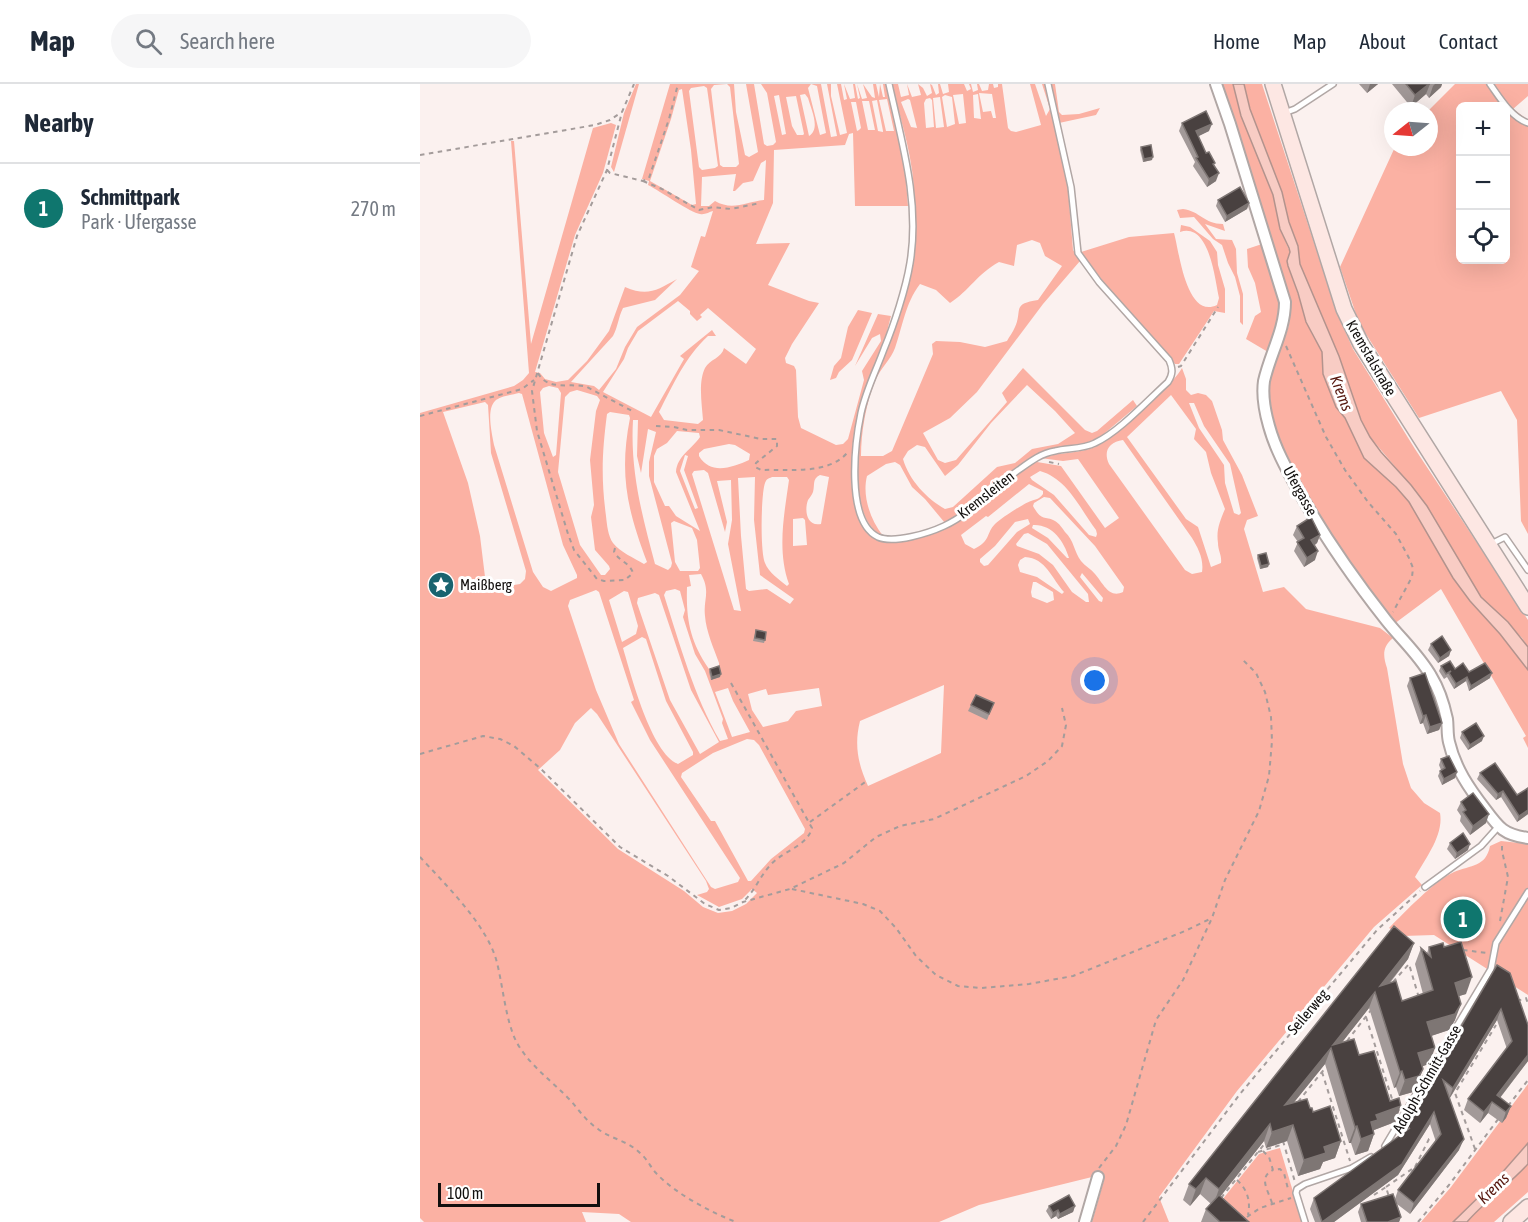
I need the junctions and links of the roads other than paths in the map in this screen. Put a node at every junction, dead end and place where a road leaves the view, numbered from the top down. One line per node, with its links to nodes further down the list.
1 (889, 84): 2 (lane, Kremsleiten)
2 (1048, 84)
3 (1216, 84): 12 (street, Ufergasse)
4 (1273, 84): 7 (main road, Kremstalstraße)
5 (1333, 84): 7 (lane)
6 (1490, 84): 8 (lane)
7 (1282, 114): 9 (main road, Kremstalstraße)
8 (1528, 123)
9 (1488, 546): 10 (lane); 11 (main road, Kremstalstraße)
10 (1528, 570)
11 (1527, 606)
12 (1500, 828): 13 (street); 14 (lane)
13 (1528, 838)
14 (1425, 887)
15 (1528, 892): 19 (lane, Adolph-Schmitt-Gasse)
16 (1098, 1176): 18 (street)
17 (1528, 1207): 20 (main road)
18 (1085, 1222)
19 (1305, 1222)
20 (1511, 1222)

